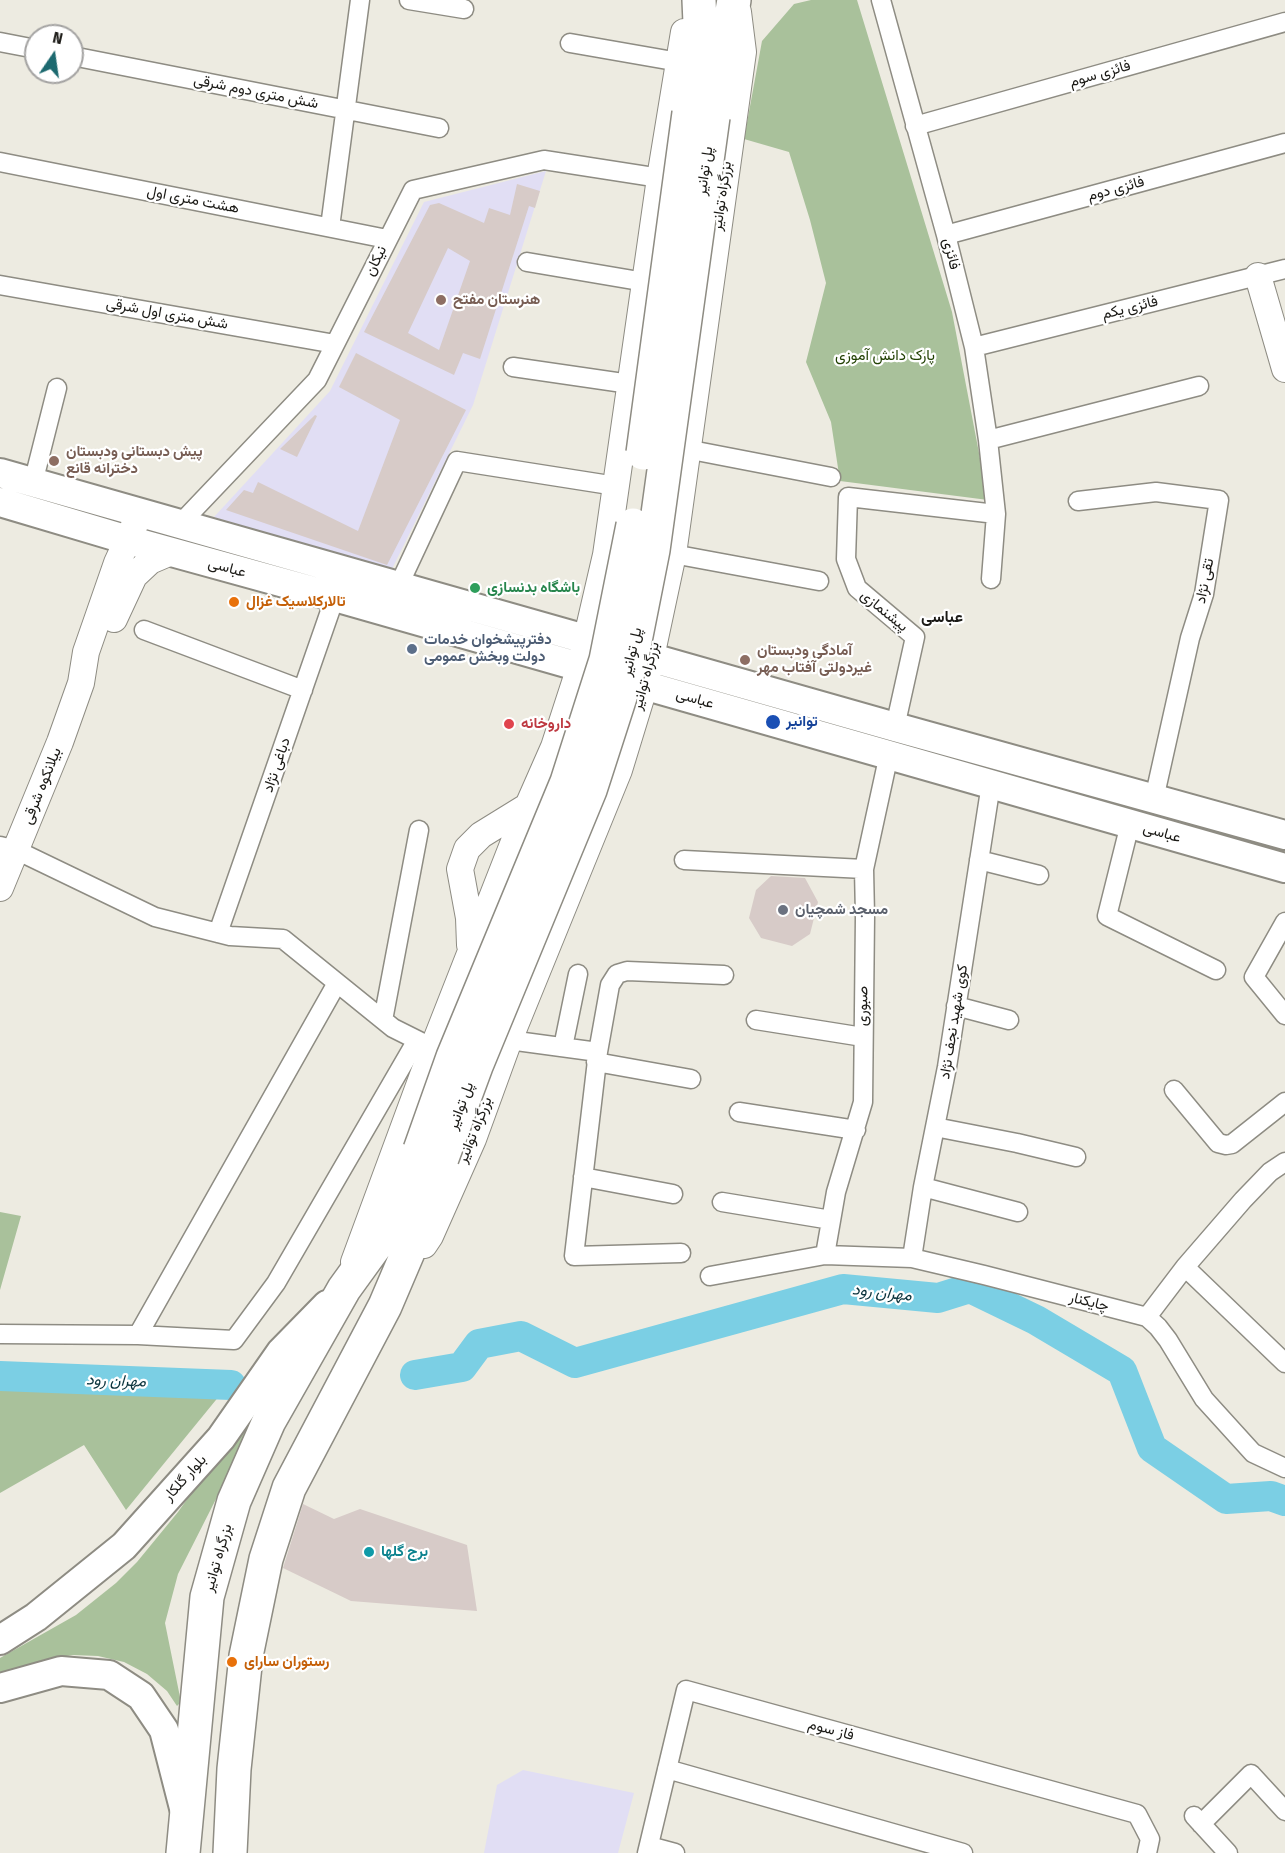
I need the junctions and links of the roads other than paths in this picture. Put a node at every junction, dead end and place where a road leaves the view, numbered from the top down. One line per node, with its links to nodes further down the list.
1 (360, 0): 14 (street)
2 (409, 0): 7 (street)
3 (693, 0): 13 (street, بزرگراه توانیر)
4 (699, 0): 15 (highway)
5 (735, 0): 15 (highway, بزرگراه توانیر); 37 (street, بزرگراه توانیر)
6 (881, 0): 16 (street, فائزی)
7 (464, 9)
8 (1285, 22): 16 (street, فائزی سوم)
9 (0, 42): 11 (street)
10 (570, 43): 13 (street)
11 (24, 47)
12 (84, 58): 14 (street, شش متری دوم شرقی)
13 (679, 62): 20 (street, بزرگراه توانیر)
14 (345, 110): 17 (street, شش متری دوم شرقی); 21 (street)
15 (701, 115): 102 (highway, پل توانیر, bridge)
16 (915, 126): 22 (street, فائزی)
17 (439, 128)
18 (1285, 143): 22 (street, فائزی دوم)
19 (0, 162): 21 (street, هشت متری اول)
20 (660, 178): 23 (street, نیکان); 27 (street, بزرگراه توانیر)
21 (330, 227): 23 (street, هشت متری اول)
22 (946, 234): 30 (street, فائزی)
23 (387, 239): 29 (street, نیکان)
24 (527, 262): 27 (street)
25 (1285, 269): 26 (street, فائزی یکم)
26 (1258, 276): 30 (street, فائزی یکم); 32 (street)
27 (645, 282): 33 (street, بزرگراه توانیر)
28 (0, 285): 29 (street, شش متری اول شرقی)
29 (335, 344): 46 (street, نیکان)
30 (974, 347): 36 (street, فائزی)
31 (513, 367): 33 (street)
32 (1285, 369)
33 (630, 384): 41 (street, بزرگراه توانیر)
34 (1199, 386): 36 (street)
35 (57, 388): 40 (street)
36 (988, 440): 45 (street, فائزی)
37 (687, 449): 39 (street); 50 (street, بزرگراه توانیر)
38 (0, 473): 40 (main road, عباسى)
39 (831, 477)
40 (33, 483): 44 (main road, عباسى)
41 (616, 486): 49 (street, بزرگراه توانیر); 53 (street)
42 (1078, 501): 66 (street, تقی نژاد)
43 (0, 502): 47 (main road, عباسى)
44 (140, 513): 46 (main road, عباسى); 47 (street, بیلانکوه شرقی)
45 (996, 514): 51 (street, فائزی); 62 (street, پیشنمازی)
46 (180, 524): 53 (main road, عباسى)
47 (128, 540): 48 (main road, عباسى); 59 (street, بیلانکوه شرقی)
48 (171, 552): 54 (main road, عباسى); 59 (street, بیلانکوه شرقی)
49 (606, 555): 50 (street); 56 (street, بزرگراه توانیر)
50 (671, 562): 52 (street); 57 (street, بزرگراه توانیر)
51 (992, 579)
52 (819, 581)
53 (398, 587): 56 (main road, عباسى)
54 (335, 597): 58 (main road, عباسى); 61 (street, دباغی نژاد)
55 (144, 630): 61 (street)
56 (587, 640): 57 (main road, عباسى); 58 (street, بزرگراه توانیر)
57 (652, 658): 60 (street, بزرگراه توانیر); 62 (main road, عباسى)
58 (580, 667): 60 (main road, عباسى); 63 (street, بزرگراه توانیر)
59 (81, 683): 72 (street, بیلانکوه شرقی)
60 (645, 685): 62 (main road, عباسى); 64 (street, بزرگراه توانیر)
61 (303, 690): 80 (street, دباغی نژاد)
62 (892, 741): 65 (main road, عباسى); 66 (main road, عباسى); 76 (street, صبوری)
63 (554, 747): 64 (street); 67 (street, بزرگراه توانیر)
64 (618, 770): 92 (street, بزرگراه توانیر)
65 (991, 784): 68 (main road, عباسى); 74 (street, کوی شهید نجف نژاد)
66 (1163, 801): 70 (main road); 71 (main road, عباسى)
67 (528, 806): 81 (street, بزرگراه توانیر); 81 (street)
68 (1130, 824): 70 (main road, عباسى); 82 (street)
69 (419, 830): 88 (street)
70 (1165, 834): 75 (main road, عباسى)
71 (1285, 835)
72 (8, 848): 78 (street, بیلانکوه شرقی); 80 (street)
73 (684, 860): 76 (street)
74 (979, 860): 77 (street); 86 (street, کوی شهید نجف نژاد)
75 (1285, 868)
76 (864, 869): 91 (street, صبوری)
77 (1039, 875)
78 (0, 888)
79 (1285, 922): 87 (street)
80 (218, 933): 85 (street)
81 (471, 954): 93 (street, بزرگراه توانیر)
82 (1216, 970)
83 (578, 974): 94 (street)
84 (724, 975): 95 (street)
85 (337, 983): 88 (street); 120 (street)
86 (957, 1006): 90 (street); 100 (street, کوی شهید نجف نژاد)
87 (1285, 1015)
88 (383, 1020): 93 (street)
89 (756, 1020): 91 (street)
90 (1009, 1020)
91 (863, 1037): 101 (street, صبوری)
92 (509, 1040): 94 (street); 117 (street, بزرگراه توانیر)
93 (425, 1044): 116 (street, بزرگراه توانیر); 120 (street)
94 (562, 1047): 95 (street)
95 (597, 1057): 96 (street); 105 (street)
96 (692, 1079)
97 (1174, 1090): 98 (street)
98 (1285, 1102)
99 (739, 1112): 101 (street)
100 (935, 1127): 103 (street); 106 (street, کوی شهید نجف نژاد)
101 (856, 1130): 110 (street, صبوری)
102 (431, 1154): 116 (highway, بزرگراه توانیر); 117 (highway, بزرگراه توانیر)
103 (1076, 1157)
104 (1285, 1162): 114 (street)
105 (583, 1178): 107 (street); 111 (street)
106 (923, 1187): 109 (street); 113 (street, کوی شهید نجف نژاد)
107 (673, 1194)
108 (722, 1202): 110 (street)
109 (1018, 1212)
110 (831, 1220): 112 (street, صبوری)
111 (681, 1253)
112 (825, 1255): 113 (street, چایکنار); 115 (street, چایکنار)
113 (912, 1258): 118 (street, چایکنار)
114 (1185, 1267): 118 (street); 121 (street)
115 (710, 1276)
116 (344, 1289): 123 (main road, بلوار گلکار); 126 (highway, بزرگراه توانیر)
117 (385, 1306): 130 (highway, بزرگراه توانیر)
118 (1147, 1317): 122 (street)
119 (0, 1334): 120 (street)
120 (138, 1335)
121 (1285, 1363)
122 (1285, 1468)
123 (0, 1640)
124 (0, 1688): 126 (main road)
125 (668, 1769): 128 (street, فاز سوم); 132 (street); 133 (street, فاز سوم)
126 (185, 1811): 129 (highway, بزرگراه توانیر)
127 (1285, 1811): 134 (street)
128 (648, 1849): 131 (street)
129 (183, 1853)
130 (230, 1853)
131 (675, 1853)
132 (963, 1853)
133 (1147, 1853)
134 (1228, 1853)

